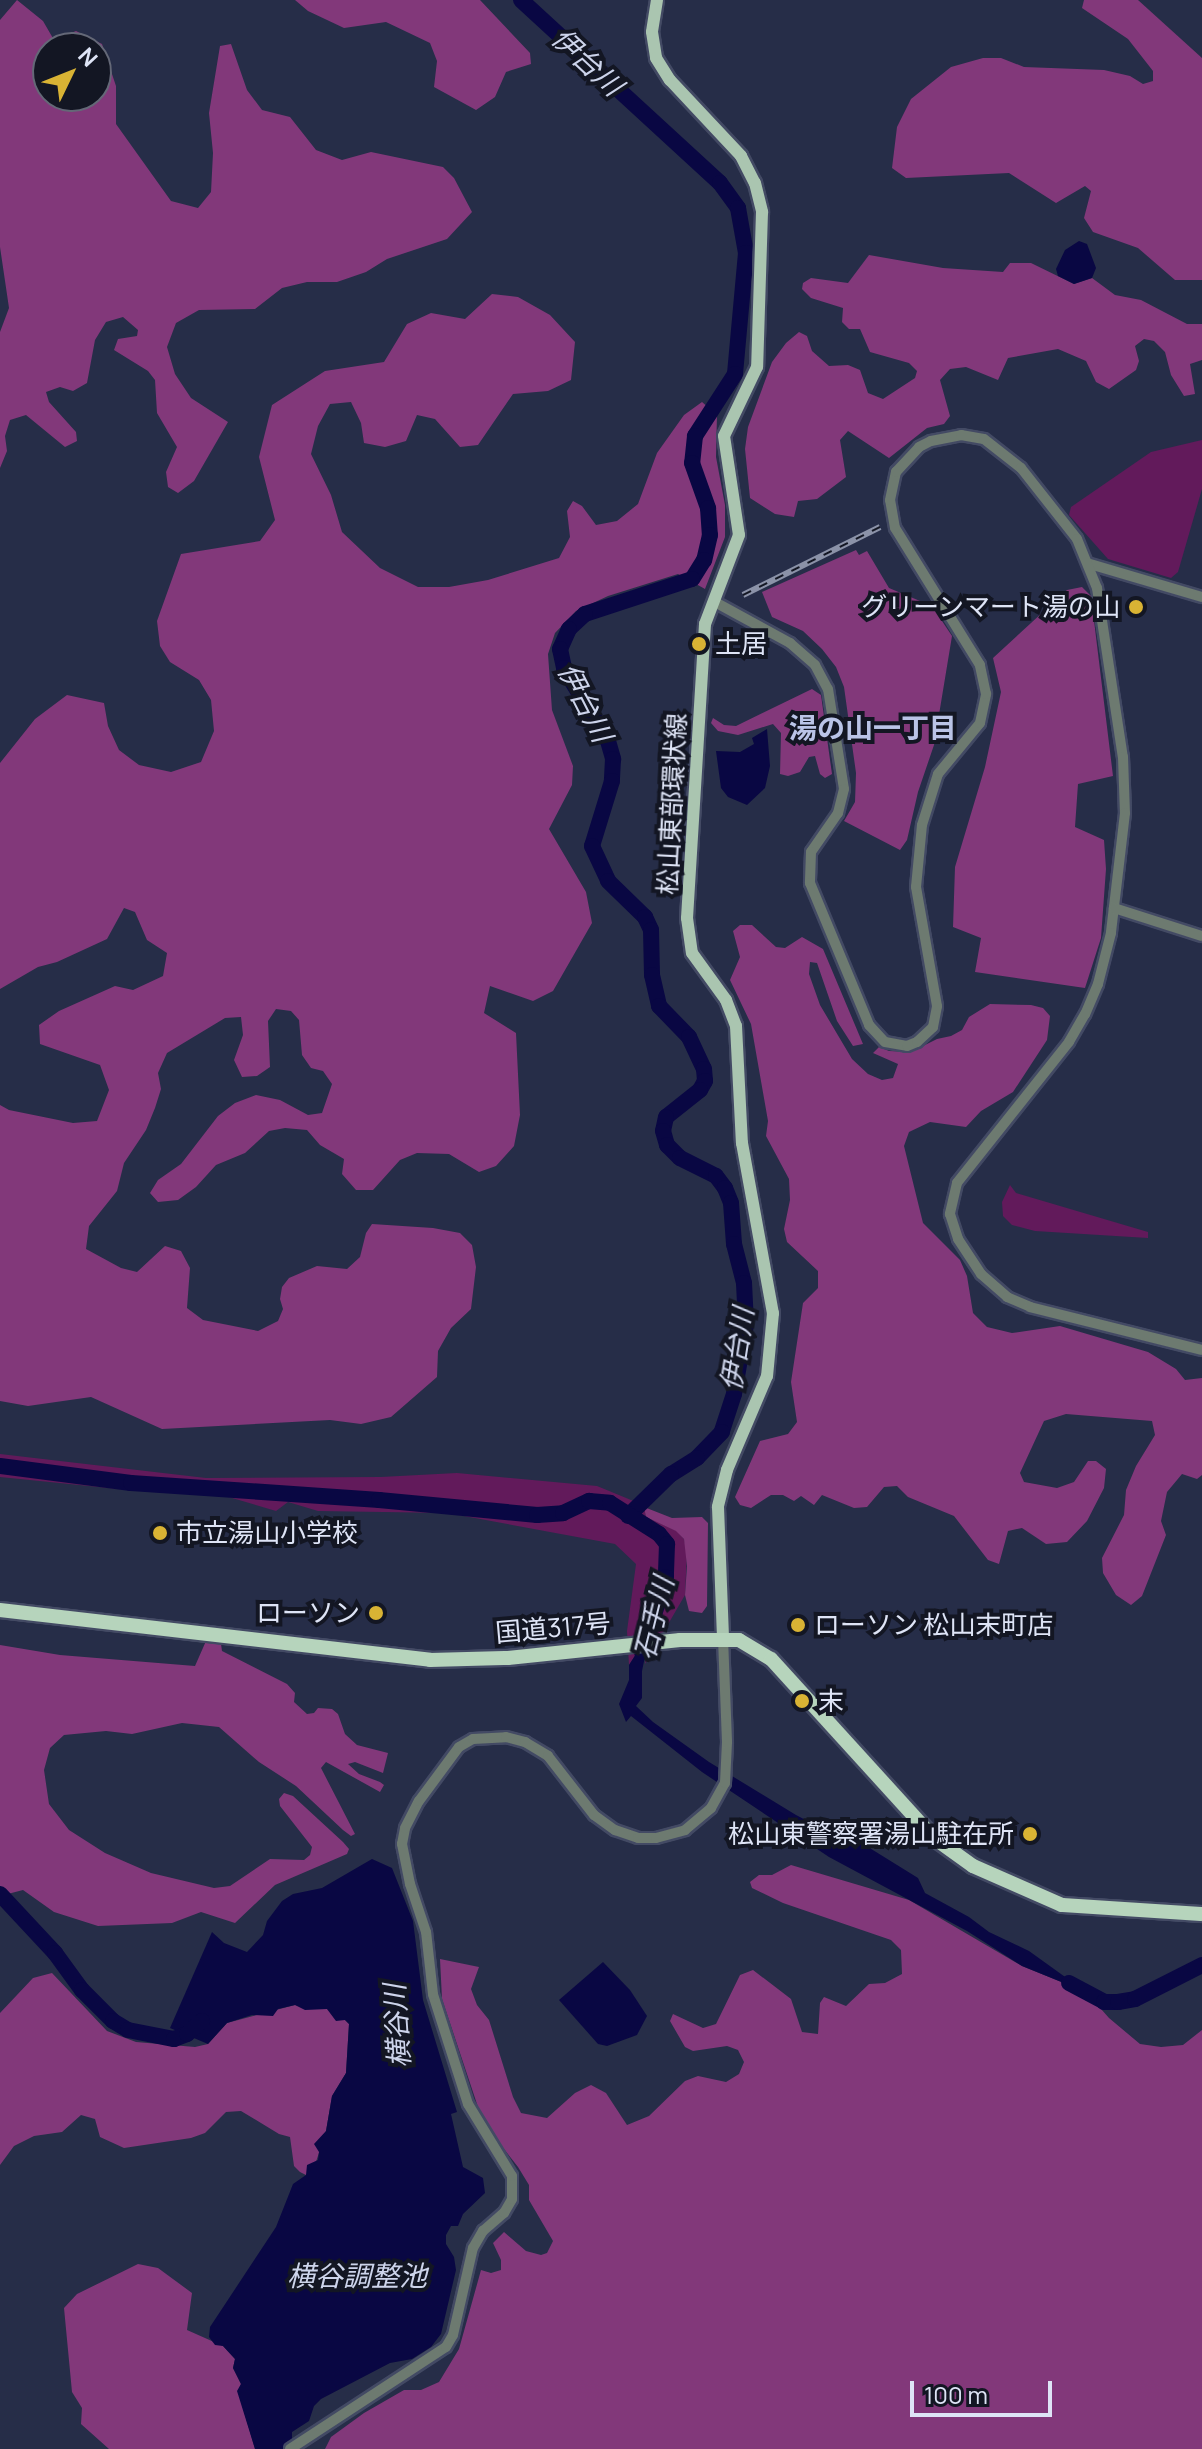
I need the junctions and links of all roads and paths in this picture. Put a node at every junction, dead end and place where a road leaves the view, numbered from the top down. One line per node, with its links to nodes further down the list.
1 (657, 0): 4 (main road, 松山東部環状線)
2 (1090, 564): 3 (street); 4 (street); 5 (street)
3 (1202, 597)
4 (713, 601): 9 (main road, 松山東部環状線)
5 (1114, 908): 6 (street); 7 (street)
6 (1202, 936)
7 (1202, 1350)
8 (0, 1610): 9 (highway, 国道317号)
9 (723, 1638): 10 (highway, 国道317号); 11 (street)
10 (1202, 1914)
11 (293, 2447)

